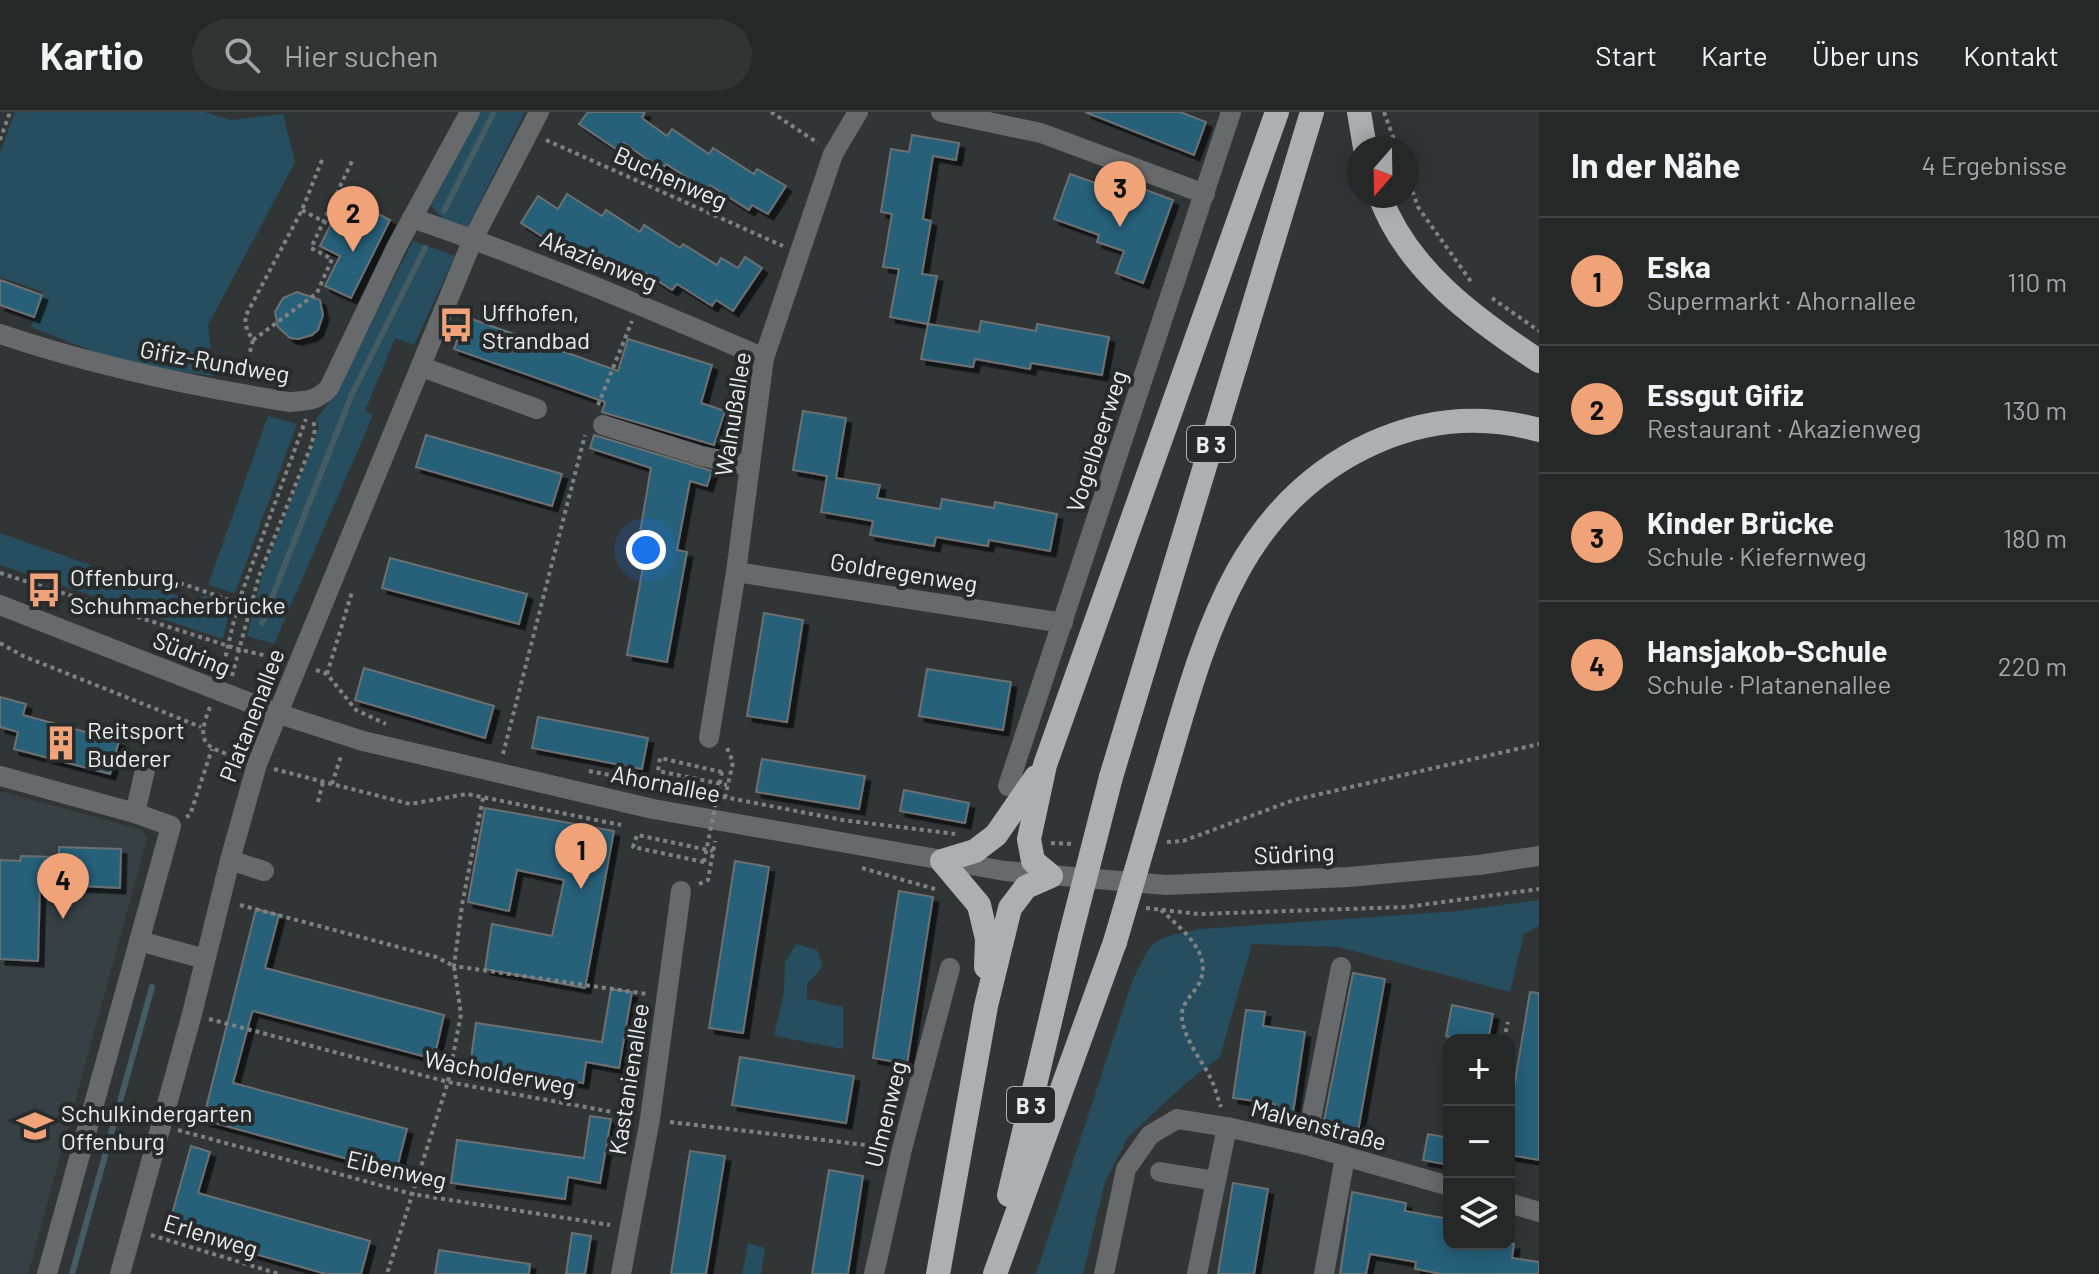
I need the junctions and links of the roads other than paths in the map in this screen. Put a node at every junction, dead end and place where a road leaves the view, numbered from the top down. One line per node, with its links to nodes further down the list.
1 (470, 112): 12 (street, Gifiz-Rundweg)
2 (539, 112): 13 (street, Platanenallee)
3 (858, 112): 15 (street, Walnußallee)
4 (941, 112): 10 (street)
5 (1231, 112): 10 (street, Vogelbeerweg)
6 (1277, 112): 27 (highway)
7 (1312, 112): 56 (highway, B 3, bridge)
8 (1359, 112): 9 (highway)
9 (1363, 136)
10 (1205, 194): 24 (street, Vogelbeerweg)
11 (1387, 208): 16 (highway)
12 (412, 218): 13 (street, Akazienweg); 14 (street, Gifiz-Rundweg)
13 (473, 239): 15 (street, Akazienweg); 17 (street, Platanenallee)
14 (0, 334)
15 (764, 358): 21 (street, Walnußallee)
16 (1539, 361)
17 (422, 367): 18 (street); 25 (street, Platanenallee)
18 (537, 409)
19 (595, 429): 21 (street)
20 (1539, 430): 56 (highway, bridge)
21 (750, 466): 22 (street, Walnußallee)
22 (736, 572): 24 (street, Goldregenweg); 26 (street, Walnußallee)
23 (0, 605): 25 (street, Südring)
24 (1063, 623): 30 (street, Vogelbeerweg)
25 (276, 713): 33 (street, Platanenallee); 34 (street, Ahornallee)
26 (709, 738)
27 (1045, 765): 34 (highway); 36 (highway)
28 (146, 766): 31 (street)
29 (0, 776): 31 (street)
30 (1008, 786)
31 (135, 813): 38 (street)
32 (1539, 856): 36 (street, Südring)
33 (230, 860): 35 (street); 39 (street, Platanenallee)
34 (942, 861): 36 (street, Ahornallee); 42 (highway)
35 (264, 871)
36 (1051, 876): 42 (highway)
37 (681, 891): 53 (street, Kastanienallee)
38 (139, 941): 39 (street); 51 (street)
39 (205, 959): 52 (street, Platanenallee)
40 (1341, 967): 44 (street)
41 (950, 968): 54 (street, Ulmenweg)
42 (986, 1006): 55 (highway)
43 (1227, 1127): 44 (street, Malvenstraße); 47 (street, Malvenstraße); 57 (street)
44 (1306, 1145): 45 (street, Malvenstraße)
45 (1345, 1157): 48 (street, Malvenstraße); 59 (street)
46 (1160, 1172): 47 (street)
47 (1216, 1181): 58 (street, Malvenstraße)
48 (1443, 1184)
49 (1515, 1205): 50 (street)
50 (1539, 1212)
51 (47, 1274)
52 (120, 1274)
53 (621, 1274)
54 (874, 1274)
55 (938, 1274)
56 (993, 1274)
57 (1104, 1274)
58 (1197, 1274)
59 (1324, 1274)

